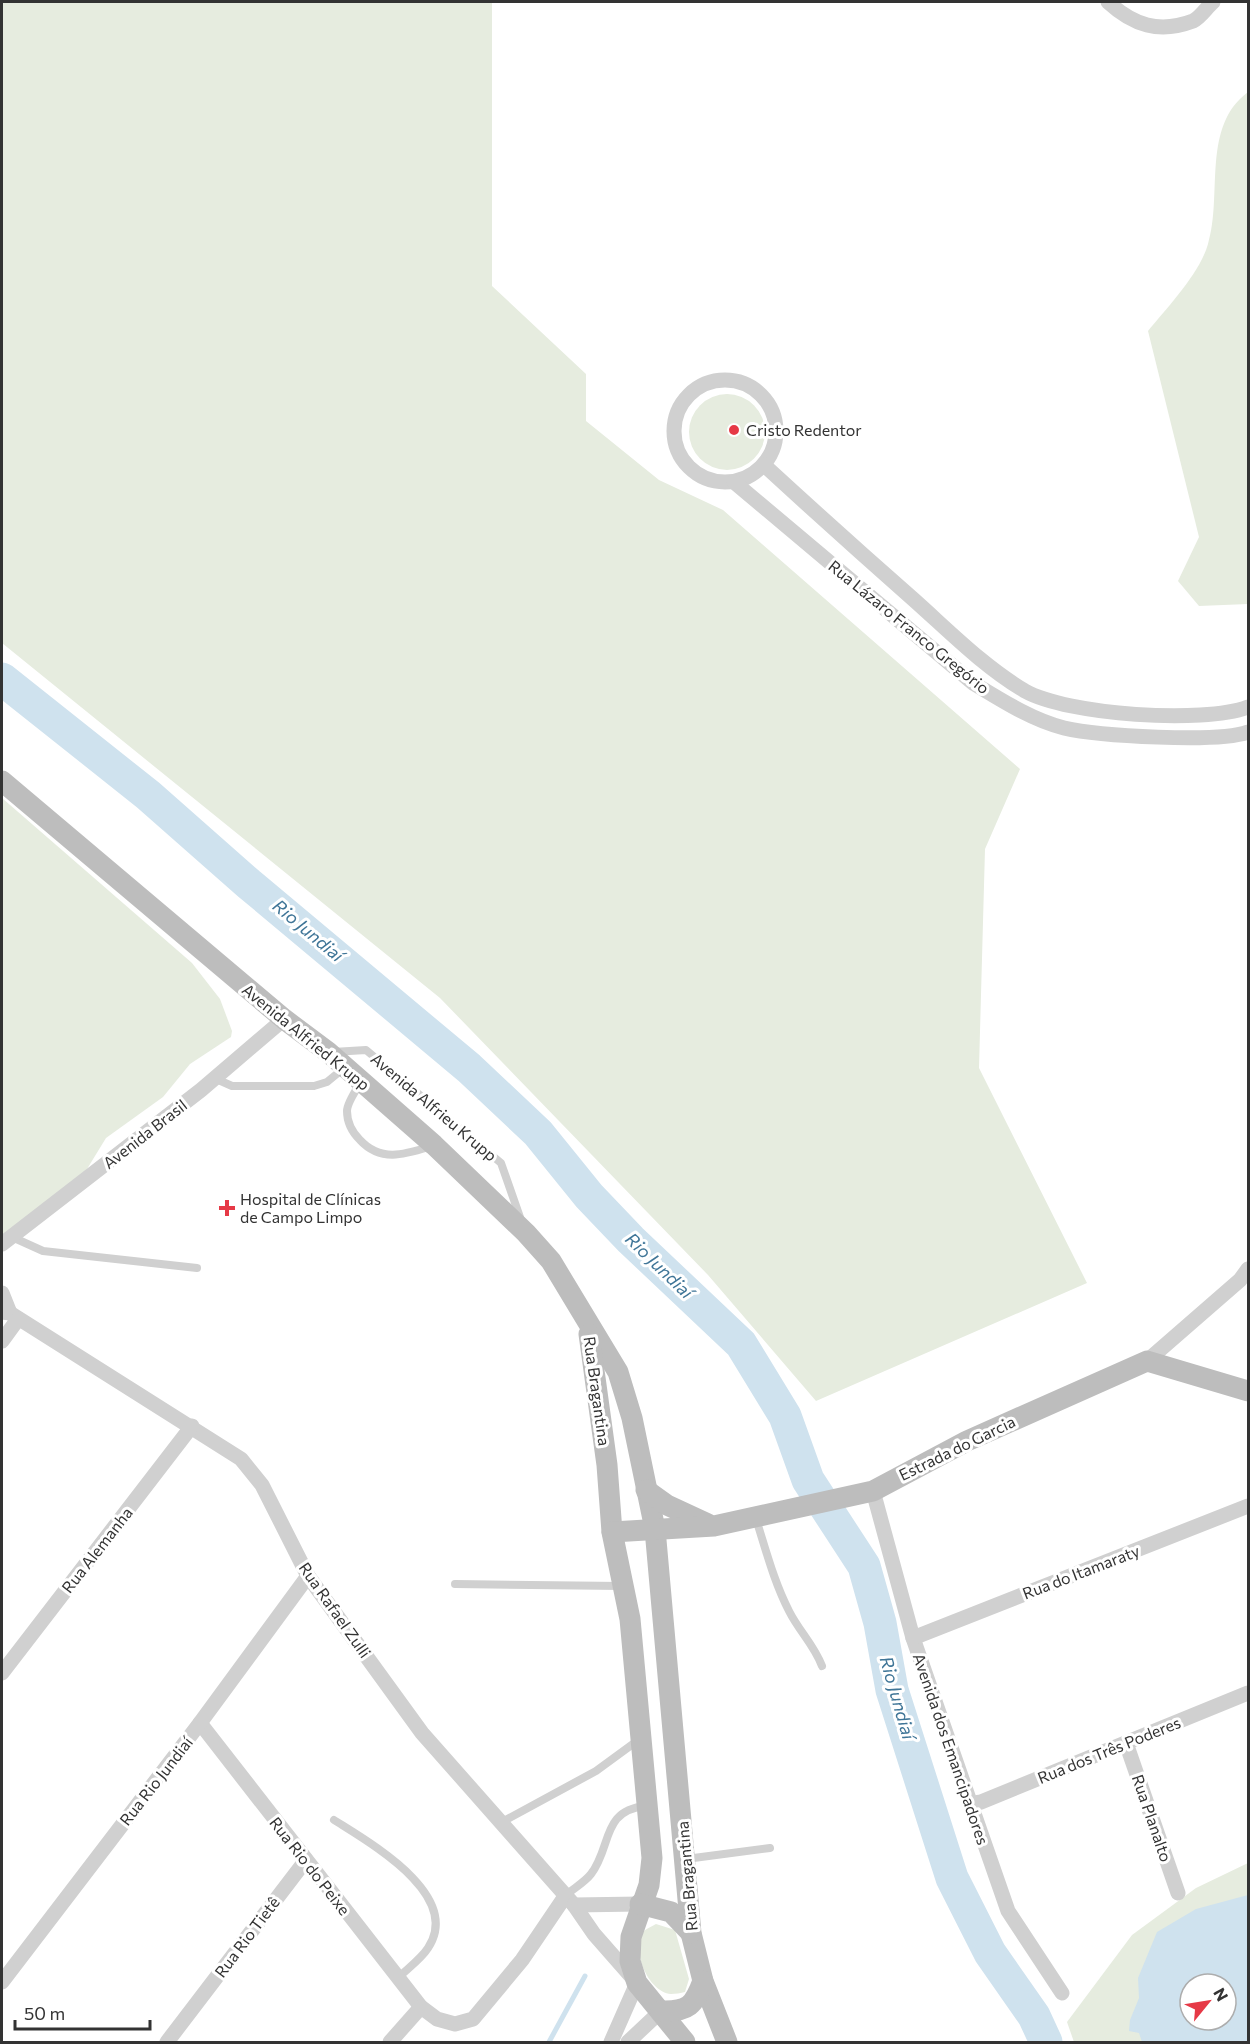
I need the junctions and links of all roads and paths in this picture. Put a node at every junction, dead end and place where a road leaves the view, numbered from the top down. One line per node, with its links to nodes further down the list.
1 (1108, 2): 2 (street)
2 (1213, 2)
3 (764, 465): 4 (street); 4 (street); 6 (street, Rua Lázaro Franco Gregório)
4 (734, 482): 8 (street, Rua Lázaro Franco Gregório)
5 (1248, 707): 6 (street, Rua Lázaro Franco Gregório)
6 (1147, 716): 8 (street)
7 (1248, 732): 8 (street, Rua Lázaro Franco Gregório)
8 (1142, 736)
9 (2, 780): 10 (main road, Avenida Alfried Krupp)
10 (284, 1019): 11 (main road, Avenida Alfried Krupp); 13 (street, Avenida Brasil)
11 (328, 1052): 12 (main road, Avenida Alfried Krupp); 16 (lane, Avenida Alfrieu Krupp)
12 (345, 1067): 13 (lane); 14 (main road, Avenida Alfried Krupp)
13 (214, 1078): 17 (street, Avenida Brasil)
14 (361, 1081): 15 (main road, Avenida Alfried Krupp); 15 (lane)
15 (434, 1145): 16 (main road, Avenida Alfried Krupp)
16 (526, 1233): 22 (main road, Avenida Alfried Krupp)
17 (7, 1241): 18 (lane)
18 (197, 1268)
19 (1248, 1269): 24 (street)
20 (2, 1293): 21 (street)
21 (10, 1315): 23 (street); 26 (street, Rua Rafael Zulli)
22 (586, 1317): 27 (main road, Rua Bragantina); 33 (main road, Rua Bragantina)
23 (2, 1341)
24 (1147, 1361): 25 (main road); 28 (main road, Estrada do Garcia)
25 (1248, 1391)
26 (192, 1426): 34 (street, Rua Rafael Zulli); 39 (street, Rua Alemanha)
27 (646, 1490): 31 (main road); 32 (main road, Rua Bragantina)
28 (873, 1491): 30 (main road, Estrada do Garcia); 37 (street, Avenida dos Emancipadores)
29 (1248, 1506): 37 (street, Rua do Itamaraty)
30 (756, 1518): 31 (main road, Estrada do Garcia); 38 (lane)
31 (714, 1526): 32 (main road, Estrada do Garcia)
32 (655, 1529): 33 (main road, Estrada do Garcia); 49 (main road, Rua Bragantina)
33 (612, 1532): 36 (main road, Rua Bragantina)
34 (308, 1576): 41 (street, Rua Rio Jundiaí); 47 (street, Rua Rafael Zulli)
35 (455, 1584): 36 (lane)
36 (623, 1586): 42 (main road, Rua Bragantina)
37 (913, 1638): 44 (street, Avenida dos Emancipadores)
38 (822, 1666)
39 (2, 1673)
40 (1248, 1693): 43 (street, Rua dos Três Poderes)
41 (200, 1723): 50 (street, Rua Rio do Peixe); 57 (street, Rua Rio Jundiaí)
42 (641, 1738): 45 (main road, Rua Bragantina); 47 (lane)
43 (1126, 1743): 44 (street, Rua dos Três Poderes); 51 (street, Rua Planalto)
44 (969, 1804): 59 (street, Avenida dos Emancipadores)
45 (647, 1805): 52 (lane); 53 (main road, Rua Bragantina)
46 (334, 1820): 55 (lane)
47 (502, 1822): 52 (street, Rua Rafael Zulli)
48 (770, 1848): 49 (lane)
49 (685, 1859): 54 (main road, Rua Bragantina)
50 (306, 1860): 55 (street, Rua Rio do Peixe); 62 (street, Rua Rio Tietê)
51 (1178, 1893)
52 (570, 1900): 53 (street); 58 (street, Rua Rafael Zulli); 60 (street)
53 (640, 1904): 54 (main road); 58 (main road, Rua Bragantina)
54 (691, 1933): 56 (main road, Rua Bragantina)
55 (398, 1978): 60 (street, Rua Rio do Peixe)
56 (703, 1981): 61 (main road); 67 (main road, Rua Bragantina)
57 (2, 1982)
58 (637, 1983): 61 (main road, Rua Bragantina); 64 (street)
59 (1062, 1993)
60 (421, 2007): 63 (street)
61 (670, 2026): 65 (street); 66 (main road, Rua Bragantina)
62 (166, 2043)
63 (390, 2043)
64 (611, 2043)
65 (628, 2043)
66 (685, 2043)
67 (727, 2043)

